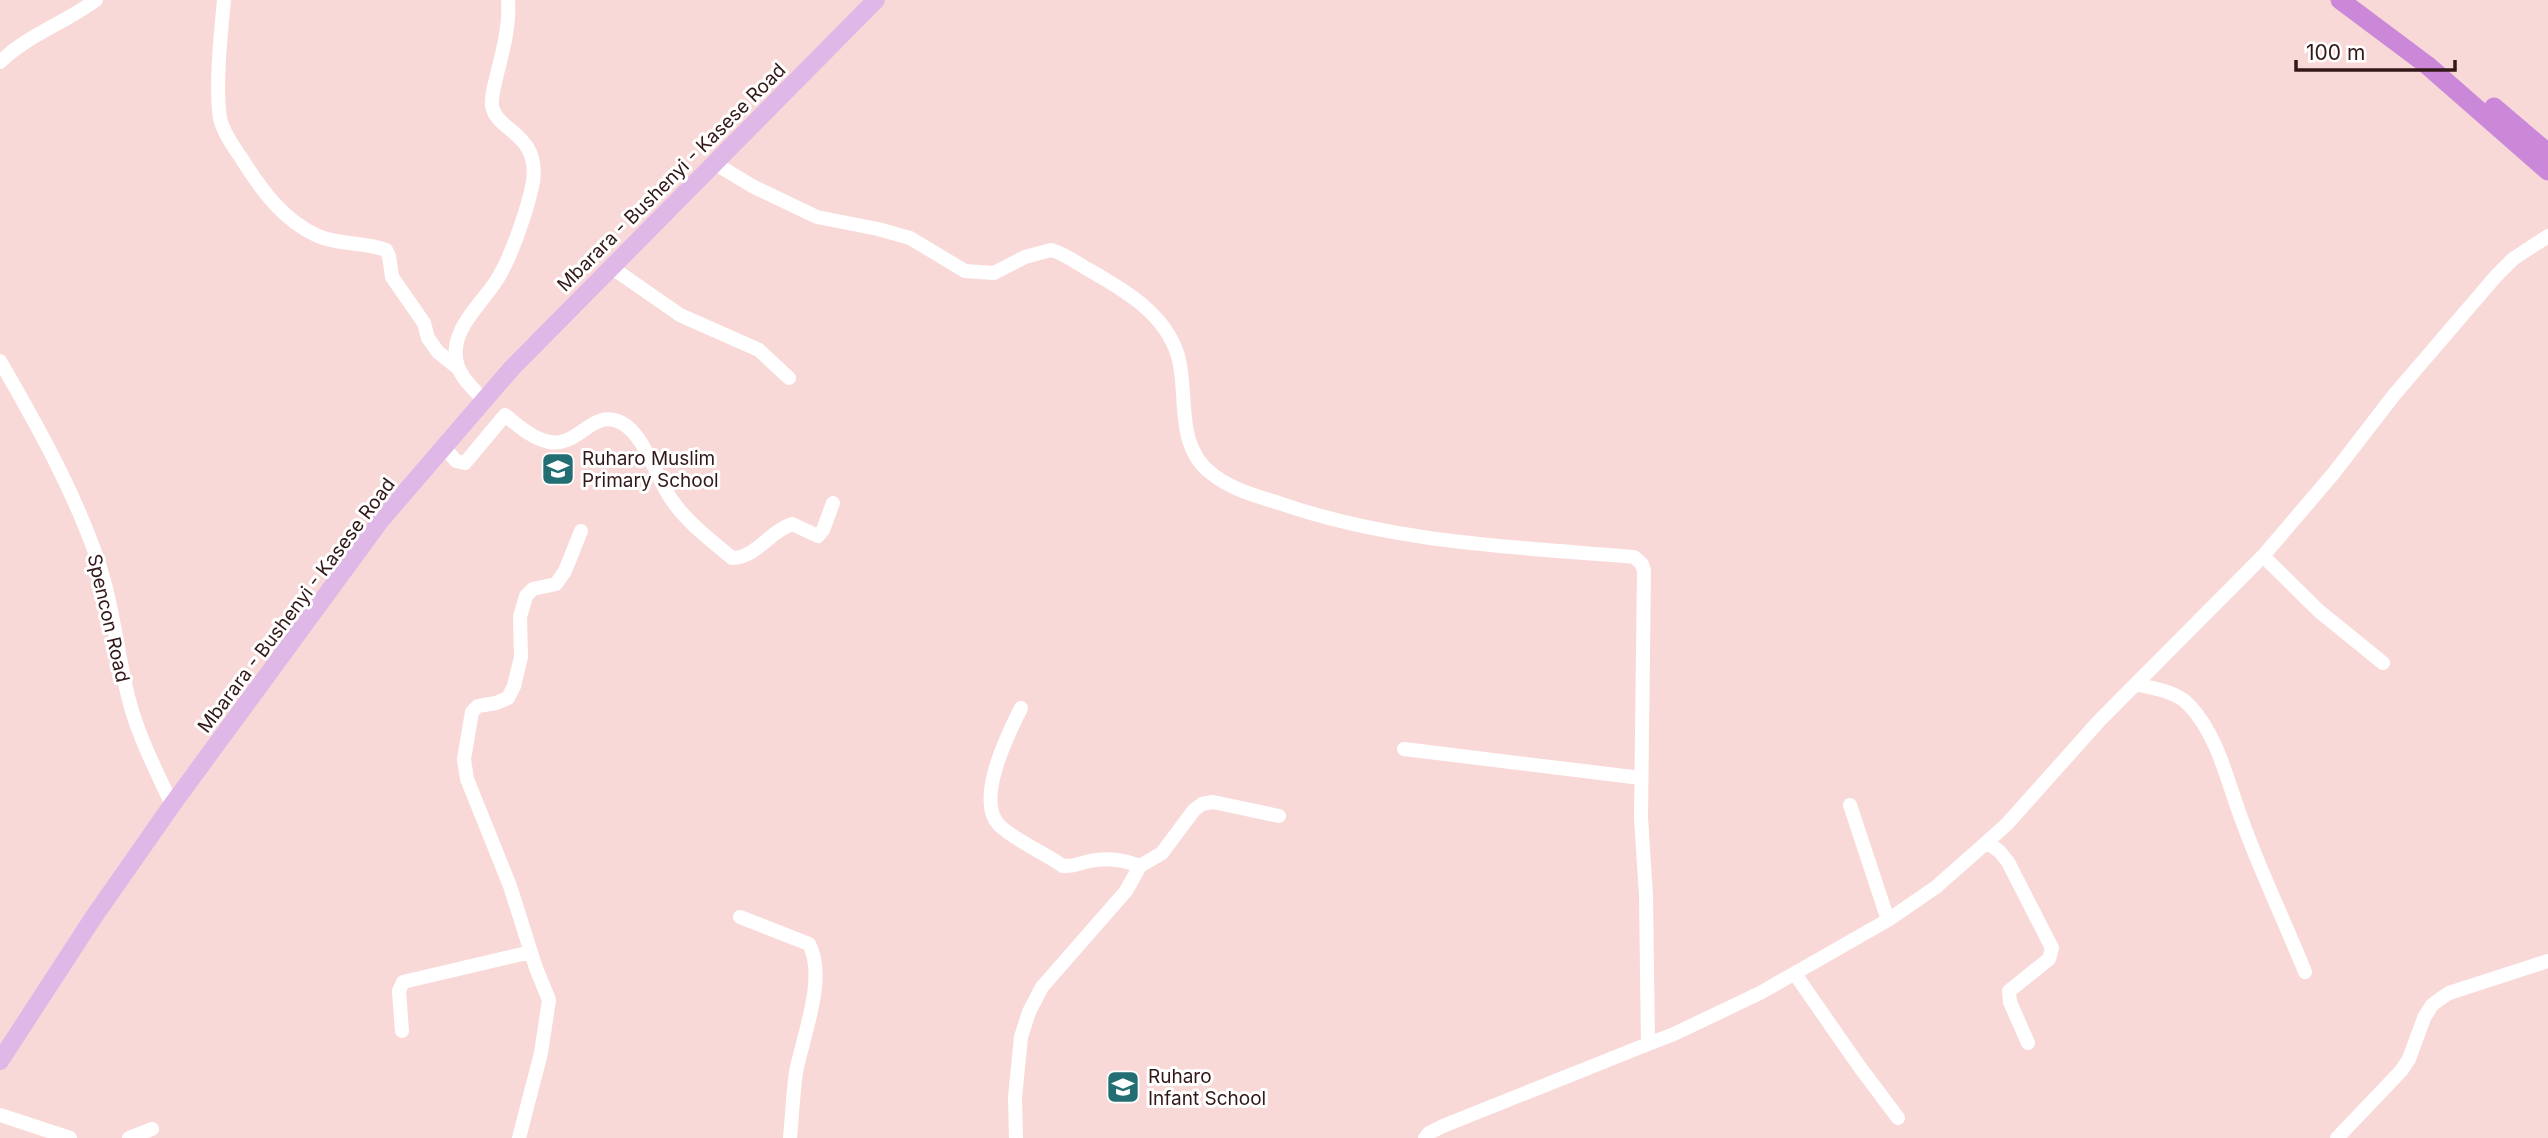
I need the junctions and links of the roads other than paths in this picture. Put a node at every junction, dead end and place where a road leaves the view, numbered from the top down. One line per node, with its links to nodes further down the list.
1 (96, 0): 7 (street)
2 (224, 0): 14 (street)
3 (508, 0): 14 (street)
4 (876, 0): 9 (main road, Mbarara - Bushenyi - Kasese Road)
5 (2340, 0): 10 (highway)
6 (2359, 0): 8 (highway)
7 (0, 62)
8 (2548, 153)
9 (714, 163): 12 (main road, Mbarara - Bushenyi - Kasese Road); 25 (street)
10 (2548, 171)
11 (2548, 236): 20 (street)
12 (611, 267): 15 (street); 16 (main road, Mbarara - Bushenyi - Kasese Road)
13 (0, 361): 26 (street, Spencon Road)
14 (458, 368): 16 (street)
15 (789, 378)
16 (484, 401): 17 (main road, Mbarara - Bushenyi - Kasese Road)
17 (444, 447): 18 (street); 26 (main road, Mbarara - Bushenyi - Kasese Road)
18 (833, 503)
19 (581, 531): 33 (street)
20 (2263, 556): 21 (street); 22 (street)
21 (2383, 663)
22 (2136, 684): 29 (street); 35 (street)
23 (1021, 708): 30 (street)
24 (1404, 749): 25 (street)
25 (1641, 778): 39 (street)
26 (172, 805): 40 (main road, Mbarara - Bushenyi - Kasese Road)
27 (1850, 805): 32 (street)
28 (1279, 816): 30 (street)
29 (1987, 842): 32 (street); 38 (street)
30 (1140, 866): 48 (street)
31 (740, 917): 47 (street)
32 (1888, 920): 36 (street)
33 (531, 952): 37 (street); 46 (street)
34 (2548, 961): 50 (street)
35 (2305, 972)
36 (1796, 974): 39 (street); 42 (street)
37 (402, 1031)
38 (2028, 1043)
39 (1647, 1044): 49 (street)
40 (0, 1061)
41 (0, 1115): 44 (street)
42 (1898, 1118)
43 (152, 1129): 45 (street)
44 (70, 1138)
45 (129, 1138)
46 (519, 1138)
47 (790, 1138)
48 (1016, 1138)
49 (1425, 1138)
50 (2337, 1138)

